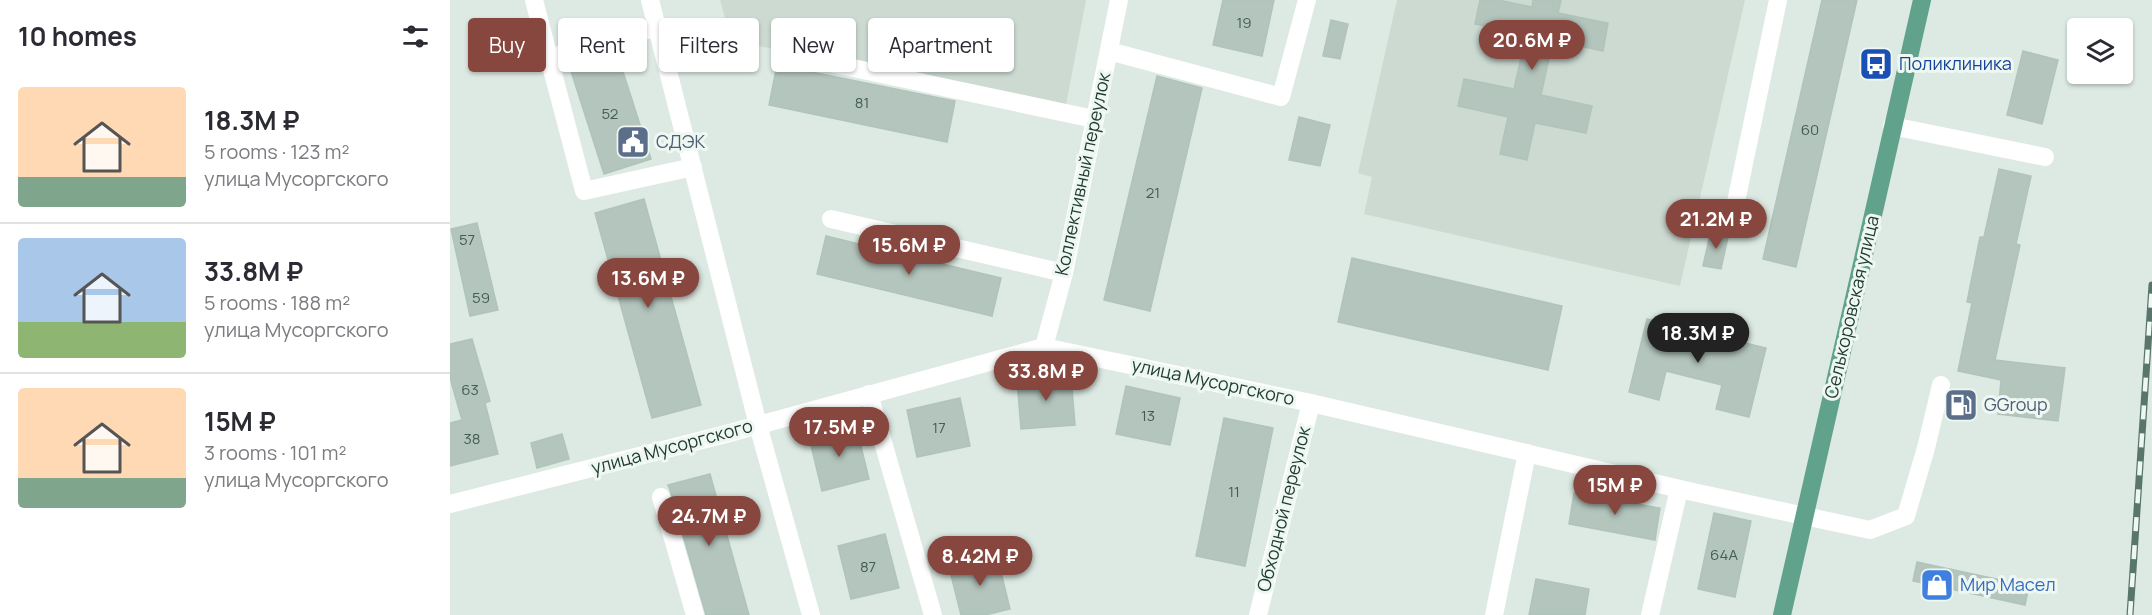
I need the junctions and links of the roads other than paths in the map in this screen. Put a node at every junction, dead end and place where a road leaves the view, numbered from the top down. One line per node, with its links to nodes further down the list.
1 (534, 0): 9 (street)
2 (650, 0): 7 (street)
3 (1119, 0): 8 (street, Коллективный переулок)
4 (1307, 0): 8 (street)
5 (1778, 0): 16 (street)
6 (1922, 0): 12 (main road, Селькоровская улица)
7 (657, 27): 9 (street); 14 (street)
8 (1109, 51): 11 (street, Коллективный переулок)
9 (549, 58): 14 (street)
10 (856, 69): 11 (street)
11 (1094, 119): 17 (street, Коллективный переулок)
12 (1892, 126): 13 (street); 27 (main road, Селькоровская улица)
13 (2045, 158)
14 (693, 167): 22 (street)
15 (831, 219): 17 (street)
16 (1731, 226)
17 (1064, 273): 18 (street, Коллективный переулок)
18 (1044, 347): 20 (street, улица Мусоргского); 21 (street, улица Мусоргского)
19 (1941, 385): 27 (street, улица Мусоргского)
20 (869, 394): 22 (street, улица Мусоргского); 30 (street)
21 (1311, 403): 23 (street, улица Мусоргского); 31 (street, Обходной переулок)
22 (758, 425): 26 (street, улица Мусоргского); 29 (street)
23 (1527, 453): 24 (street, улица Мусоргского); 32 (street)
24 (1679, 489): 27 (street, улица Мусоргского); 33 (street)
25 (661, 497): 28 (street)
26 (450, 504)
27 (1805, 517): 34 (main road, Селькоровская улица)
28 (695, 615)
29 (811, 615)
30 (933, 615)
31 (1258, 615)
32 (1494, 615)
33 (1650, 615)
34 (1782, 615)

